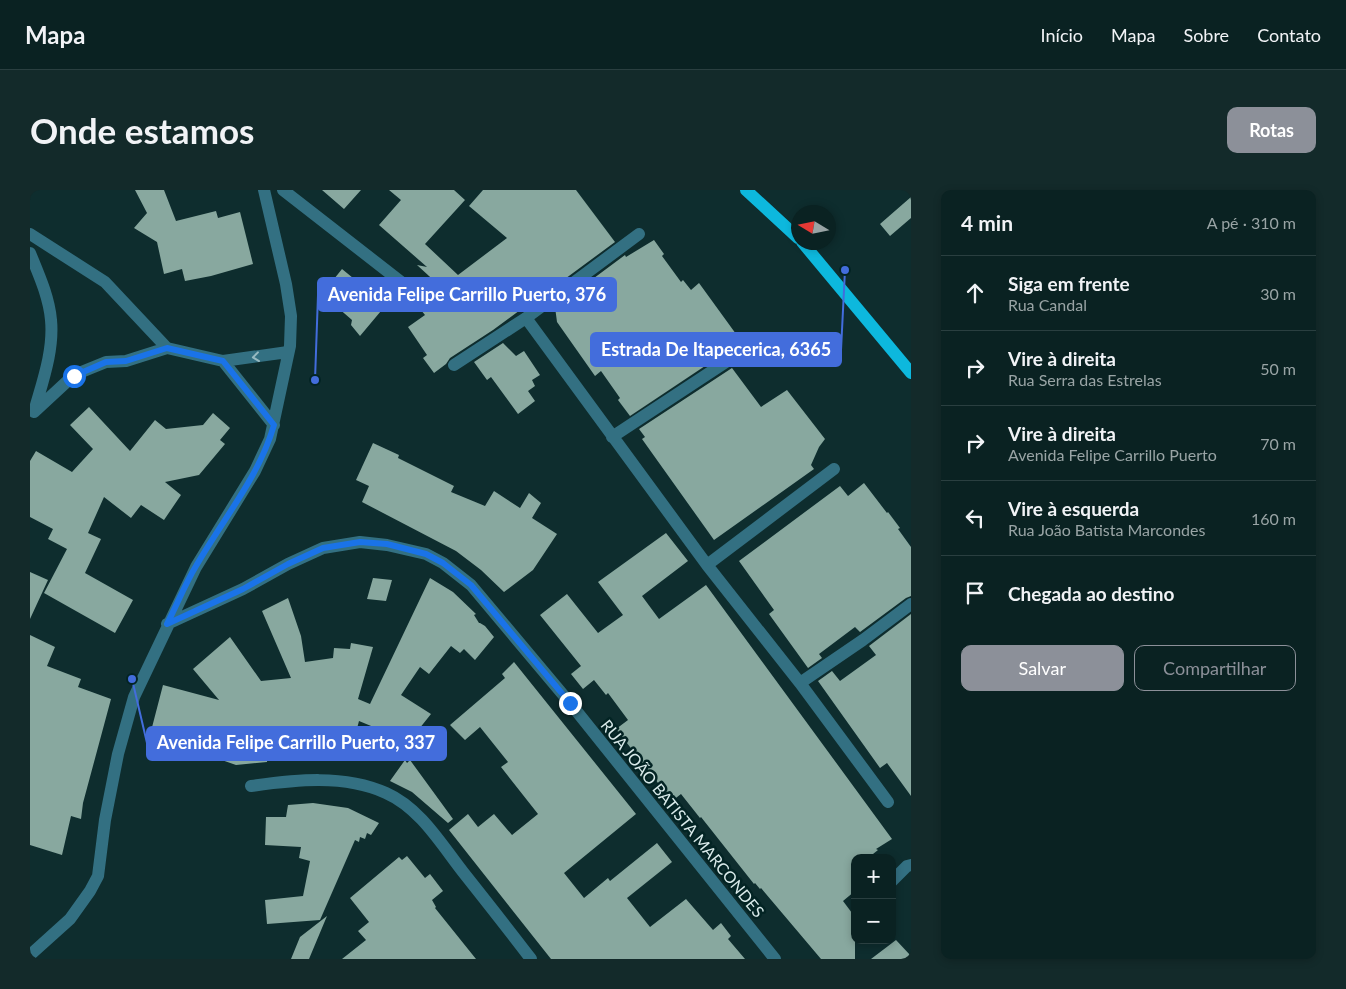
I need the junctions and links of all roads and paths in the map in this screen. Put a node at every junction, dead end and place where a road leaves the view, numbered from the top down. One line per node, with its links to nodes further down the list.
1 (264, 190): 12 (street)
2 (283, 190): 9 (street)
3 (746, 190): 4 (main road)
4 (791, 232)
5 (30, 234): 11 (street)
6 (639, 234): 10 (street)
7 (809, 250): 16 (main road)
8 (30, 253): 17 (street)
9 (414, 292)
10 (526, 318): 15 (street); 19 (street)
11 (167, 348): 14 (street); 17 (street)
12 (288, 352): 14 (street, one-way to 14); 18 (street)
13 (735, 356): 19 (street)
14 (223, 361): 18 (street)
15 (454, 365)
16 (911, 373)
17 (32, 414)
18 (274, 425): 23 (street)
19 (612, 437): 21 (street)
20 (834, 469): 21 (street)
21 (707, 565): 24 (street)
22 (911, 604): 24 (street)
23 (167, 624): 29 (street); 31 (street, RUA JOÃO BATISTA MARCONDES)
24 (800, 683): 26 (street)
25 (251, 786): 30 (street)
26 (888, 802)
27 (911, 865): 28 (street)
28 (896, 877)
29 (30, 956)
30 (531, 959)
31 (775, 959)

